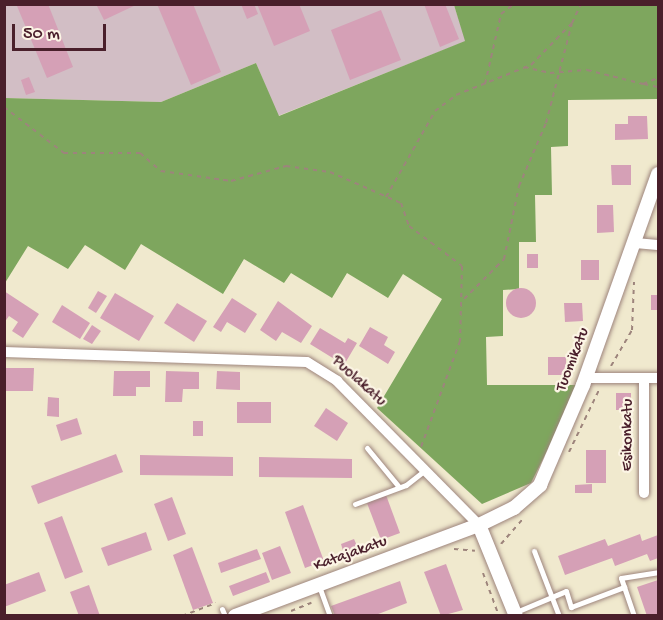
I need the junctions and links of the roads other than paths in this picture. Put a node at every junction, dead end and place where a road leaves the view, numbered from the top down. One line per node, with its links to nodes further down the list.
1 (658, 174): 2 (street, Tuomikatu)
2 (635, 243): 3 (street); 5 (street, Tuomikatu)
3 (658, 245)
4 (4, 352): 9 (street, Puolakatu)
5 (586, 378): 6 (street); 13 (street, Tuomikatu)
6 (644, 378): 7 (street); 11 (street, Esikonkatu)
7 (658, 378)
8 (367, 448): 10 (lane)
9 (426, 470): 10 (lane); 13 (street, Puolakatu)
10 (399, 487): 12 (lane)
11 (644, 493)
12 (355, 504)
13 (479, 525): 16 (street, Katajakatu); 20 (street, Puolakatu)
14 (534, 551): 18 (lane)
15 (658, 572): 17 (lane)
16 (319, 584): 19 (street, Katajakatu); 22 (lane)
17 (624, 587): 18 (lane); 24 (lane)
18 (553, 597): 20 (lane); 23 (lane)
19 (229, 612): 21 (lane)
20 (515, 614)
21 (225, 615)
22 (330, 615)
23 (559, 615)
24 (634, 615)

